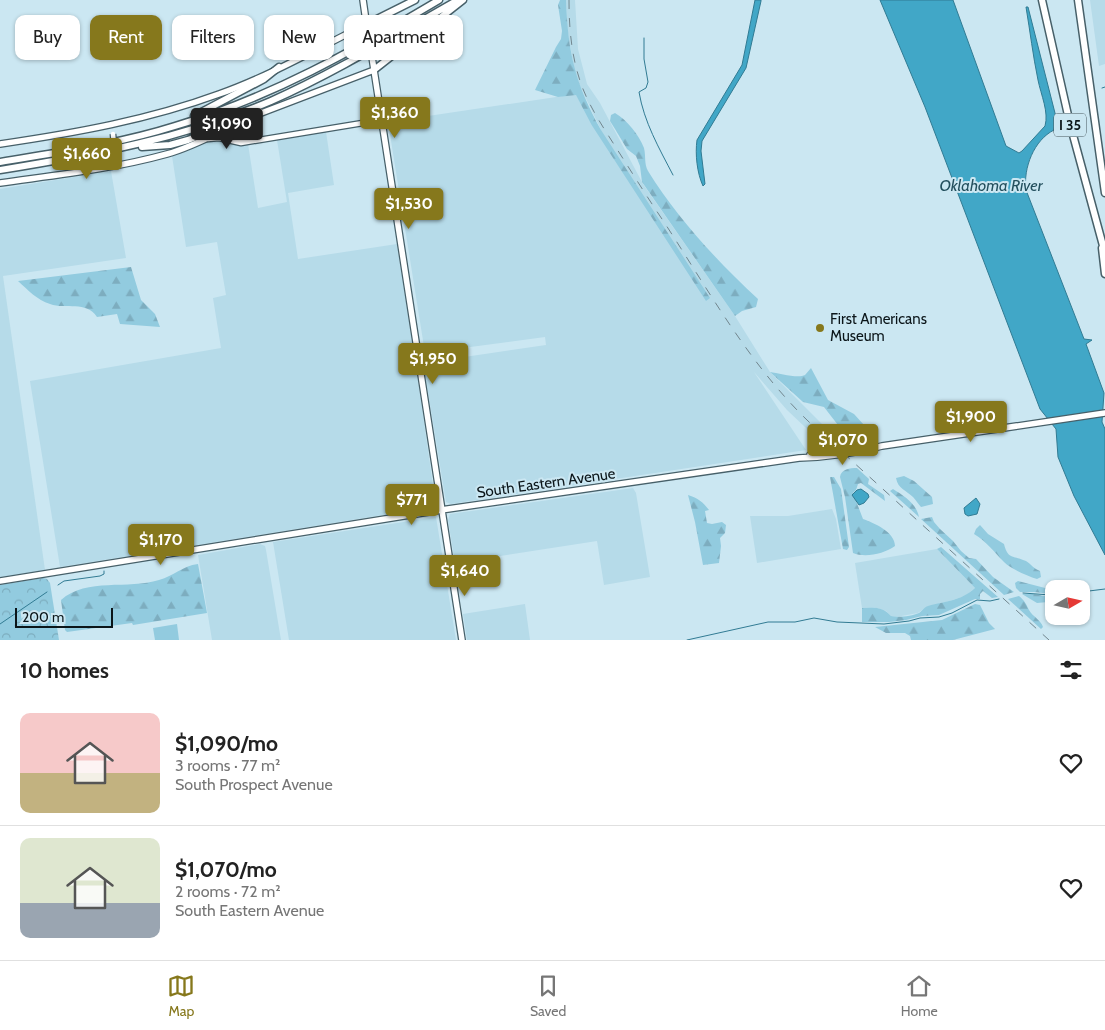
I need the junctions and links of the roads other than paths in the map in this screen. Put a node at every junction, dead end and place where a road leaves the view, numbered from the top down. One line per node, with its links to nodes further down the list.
1 (363, 0): 8 (main road)
2 (415, 0): 9 (highway)
3 (439, 0): 18 (highway)
4 (458, 0): 22 (highway)
5 (464, 0): 13 (highway)
6 (1042, 0): 32 (highway, I 35)
7 (1078, 0): 31 (highway, I 35)
8 (366, 15)
9 (385, 15)
10 (344, 36): 12 (main road)
11 (372, 60): 13 (main road, bridge)
12 (279, 68): 17 (main road); 18 (highway)
13 (374, 70): 14 (main road); 15 (main road)
14 (260, 112): 16 (main road); 22 (highway)
15 (381, 120): 20 (street); 36 (main road)
16 (239, 123): 19 (main road); 20 (street)
17 (112, 126): 21 (main road); 27 (street, bridge)
18 (176, 126): 23 (highway)
19 (205, 140): 20 (street); 27 (main road)
20 (247, 141)
21 (0, 144)
22 (121, 149): 26 (highway)
23 (30, 157): 24 (highway); 25 (highway)
24 (0, 158)
25 (0, 162)
26 (30, 165): 28 (highway); 29 (highway)
27 (116, 166): 30 (main road)
28 (0, 170)
29 (0, 175)
30 (0, 184)
31 (1105, 193)
32 (1101, 237): 33 (highway, I 35); 34 (highway)
33 (1105, 253)
34 (1105, 274)
35 (1105, 413): 36 (main road, South Eastern Avenue)
36 (441, 510): 37 (main road, South Eastern Avenue); 38 (main road)
37 (0, 581)
38 (462, 640)

